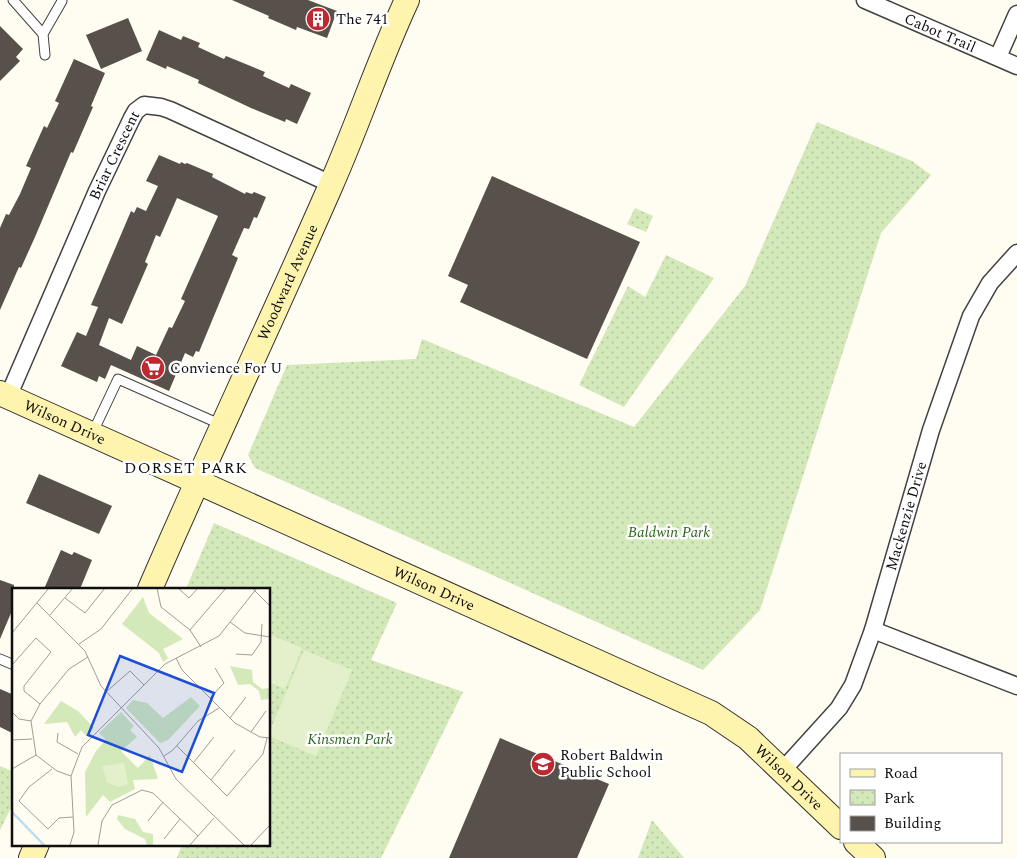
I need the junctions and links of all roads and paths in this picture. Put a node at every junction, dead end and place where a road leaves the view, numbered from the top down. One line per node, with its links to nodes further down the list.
1 (13, 0): 6 (lane)
2 (62, 0): 6 (lane)
3 (865, 0): 8 (street, Cabot Trail)
4 (402, 2): 10 (street, Woodward Avenue)
5 (1017, 14): 8 (street)
6 (43, 34): 7 (lane)
7 (45, 55)
8 (998, 57): 9 (street, Cabot Trail)
9 (1017, 66)
10 (331, 184): 12 (street, Briar Crescent); 13 (street, Woodward Avenue)
11 (1017, 253): 17 (street, Mackenzie Drive)
12 (4, 395): 14 (street, Wilson Drive)
13 (222, 425): 14 (lane); 15 (street, Woodward Avenue)
14 (92, 435): 15 (street, Wilson Drive)
15 (196, 481): 16 (street, Woodward Avenue); 21 (street, Wilson Drive)
16 (150, 588)
17 (873, 630): 20 (street); 21 (street, Mackenzie Drive)
18 (0, 659): 19 (lane)
19 (12, 664)
20 (1017, 686)
21 (782, 770): 22 (street, Wilson Drive)
22 (840, 826)
23 (857, 843): 26 (street)
24 (36, 846): 25 (street)
25 (31, 858)
26 (873, 858)

